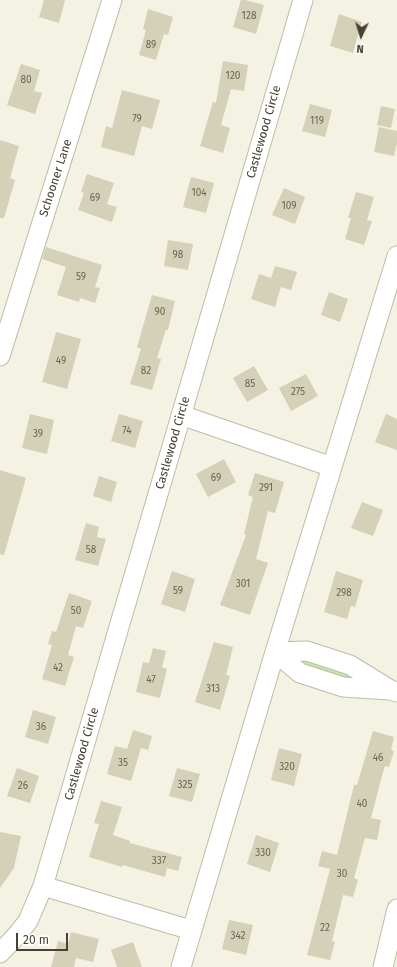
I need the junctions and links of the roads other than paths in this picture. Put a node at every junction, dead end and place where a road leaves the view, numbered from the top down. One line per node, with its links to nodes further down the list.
1 (112, 0): 4 (street, Schooner Lane)
2 (303, 0): 5 (street, Castlewood Circle)
3 (397, 256): 6 (street)
4 (0, 356)
5 (181, 415): 6 (street); 9 (street, Castlewood Circle)
6 (332, 467): 7 (street)
7 (275, 652): 8 (street); 11 (street)
8 (393, 691)
9 (43, 886): 11 (street); 12 (street, Castlewood Circle)
10 (397, 909): 14 (street)
11 (191, 930): 13 (street)
12 (0, 953)
13 (181, 967)
14 (383, 967)

